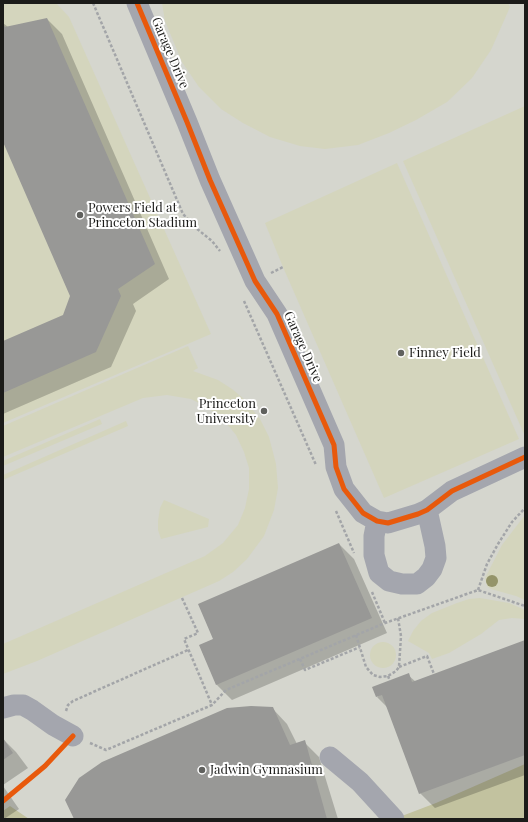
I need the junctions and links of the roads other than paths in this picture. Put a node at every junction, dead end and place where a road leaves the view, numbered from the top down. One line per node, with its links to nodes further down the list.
1 (137, 3): 4 (street, Garage Drive)
2 (525, 457): 3 (street)
3 (428, 510): 4 (street); 4 (street)
4 (377, 521)
5 (3, 708): 6 (street)
6 (73, 736)
7 (330, 757): 8 (street)
8 (394, 819)

